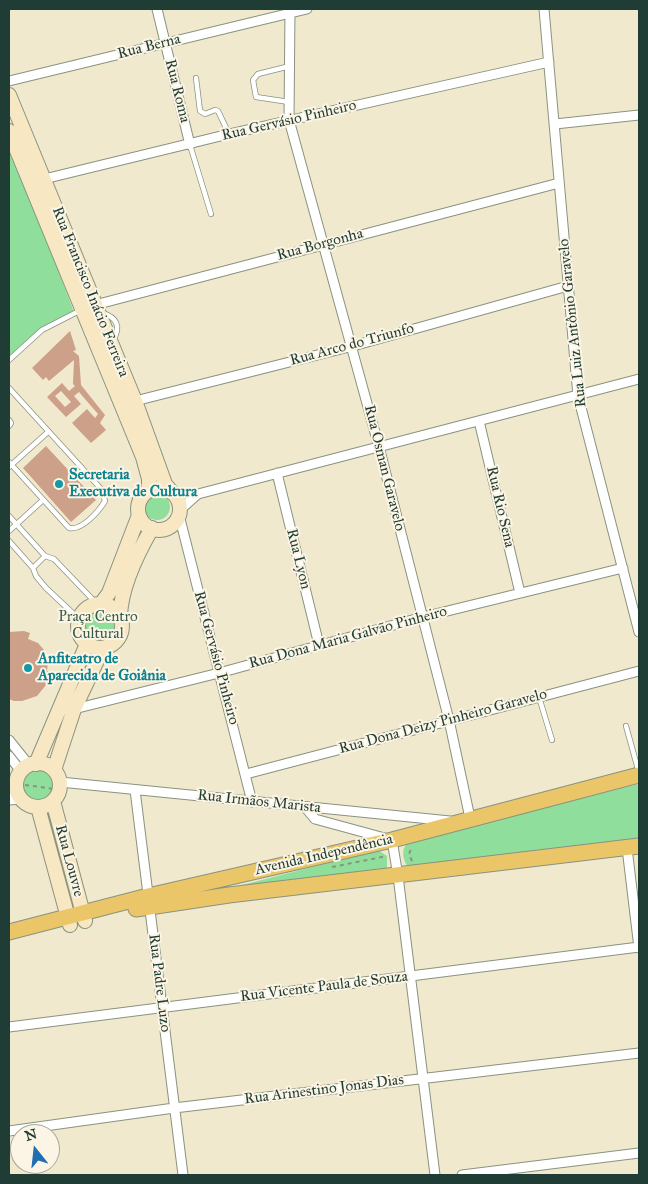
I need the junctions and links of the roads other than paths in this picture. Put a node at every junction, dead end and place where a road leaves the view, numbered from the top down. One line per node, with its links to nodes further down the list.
1 (156, 9): 5 (street, Rua Roma)
2 (307, 9): 4 (street, Rua Berna)
3 (544, 9): 6 (street, Rua Luiz Antônio Garavelo)
4 (290, 11): 5 (street, Rua Berna); 7 (street, Rua Osman Garavelo)
5 (165, 43): 9 (street, Rua Berna); 17 (street, Rua Roma)
6 (549, 62): 13 (street, Rua Gervásio Pinheiro); 14 (street, Rua Luiz Antônio Garavelo)
7 (290, 66): 11 (street, Rua Osman Garavelo); 11 (lane)
8 (196, 78): 16 (lane)
9 (9, 81)
10 (9, 95): 18 (street, Rua Francisco Inácio Ferreira)
11 (289, 102): 13 (street, Rua Osman Garavelo)
12 (639, 115): 14 (street)
13 (289, 119): 16 (street, Rua Gervásio Pinheiro); 21 (street, Rua Osman Garavelo)
14 (555, 124): 19 (street, Rua Luiz Antônio Garavelo)
15 (9, 132): 18 (street, Rua Francisco Inácio Ferreira)
16 (229, 134): 17 (street, Rua Gervásio Pinheiro)
17 (190, 145): 18 (street, Rua Gervásio Pinheiro); 20 (lane)
18 (37, 181): 23 (street, Rua Francisco Inácio Ferreira); 24 (street, Rua Francisco Inácio Ferreira)
19 (560, 183): 21 (street, Rua Borgonha); 22 (street, Rua Luiz Antônio Garavelo)
20 (211, 214)
21 (325, 244): 23 (street, Rua Borgonha); 25 (street, Rua Osman Garavelo)
22 (568, 286): 25 (street, Rua Arco do Triunfo); 29 (street, Rua Luiz Antônio Garavelo)
23 (97, 308): 24 (street, Rua Borgonha); 30 (street, Rua Francisco Inácio Ferreira)
24 (82, 310): 26 (lane); 38 (street, Rua Francisco Inácio Ferreira)
25 (353, 346): 30 (street, Rua Arco do Triunfo); 35 (street, Rua Osman Garavelo)
26 (9, 360)
27 (639, 379): 29 (street)
28 (9, 388): 34 (lane)
29 (578, 396): 32 (street); 51 (street, Rua Luiz Antônio Garavelo)
30 (135, 401): 39 (street, Rua Francisco Inácio Ferreira)
31 (9, 420): 33 (lane)
32 (479, 421): 35 (street); 52 (street, Rua Rio Sena)
33 (9, 426)
34 (48, 432): 36 (lane); 41 (lane)
35 (379, 447): 37 (street); 55 (street, Rua Osman Garavelo)
36 (10, 465): 41 (lane)
37 (277, 473): 40 (street); 59 (street, Rua Lyon)
38 (149, 490): 39 (street); 43 (street)
39 (172, 492): 40 (street); 42 (street)
40 (198, 494): 42 (street)
41 (43, 500): 45 (lane)
42 (180, 512): 46 (street); 62 (street, Rua Gervásio Pinheiro)
43 (140, 515): 46 (street); 53 (street)
44 (9, 516): 45 (lane)
45 (16, 524): 47 (lane); 49 (lane)
46 (152, 528): 54 (street)
47 (9, 530)
48 (9, 541): 50 (lane)
49 (45, 556): 50 (lane); 53 (lane)
50 (33, 568): 56 (lane)
51 (623, 568): 52 (street, Rua Dona Maria Galvão Pinheiro); 57 (street, Rua Luiz Antônio Garavelo)
52 (520, 593): 55 (street, Rua Dona Maria Galvão Pinheiro)
53 (99, 604): 54 (street); 56 (street)
54 (120, 616): 60 (street)
55 (423, 617): 59 (street, Rua Dona Maria Galvão Pinheiro); 65 (street, Rua Osman Garavelo)
56 (79, 619): 58 (street)
57 (639, 632)
58 (87, 644): 60 (street); 72 (street)
59 (319, 645): 62 (street, Rua Dona Maria Galvão Pinheiro)
60 (103, 648): 64 (street)
61 (639, 671): 63 (street, Rua Dona Deizy Pinheiro Garavelo)
62 (219, 673): 64 (street, Rua Dona Maria Galvão Pinheiro); 70 (street, Rua Gervásio Pinheiro)
63 (539, 697): 65 (street, Rua Dona Deizy Pinheiro Garavelo); 68 (lane)
64 (74, 709): 73 (street)
65 (449, 720): 70 (street, Rua Dona Deizy Pinheiro Garavelo); 78 (street, Rua Osman Garavelo)
66 (626, 726): 71 (lane)
67 (9, 740): 72 (street)
68 (552, 740)
69 (9, 756): 72 (street)
70 (246, 774): 75 (street, Rua Gervásio Pinheiro)
71 (639, 774): 78 (main road, Avenida Independência)
72 (20, 783): 73 (street); 76 (street)
73 (57, 786): 74 (street, Rua Irmãos Marista); 76 (street); 83 (street, Rua Louvre)
74 (135, 790): 75 (street, Rua Irmãos Marista); 82 (street, Rua Padre Luzo)
75 (252, 802): 77 (street, Rua Irmãos Marista)
76 (38, 807): 84 (street, Rua Louvre)
77 (305, 807): 78 (street, Rua Irmãos Marista); 79 (street)
78 (464, 820): 79 (main road, Avenida Independência)
79 (392, 840): 81 (street); 82 (main road, Avenida Independência)
80 (633, 847): 81 (main road, Avenida Independência); 87 (street)
81 (398, 876): 82 (main road, Avenida Independência); 88 (street)
82 (149, 901): 83 (main road, Avenida Independência); 89 (street, Rua Padre Luzo)
83 (84, 917): 84 (main road, Avenida Independência)
84 (69, 921): 85 (main road, Avenida Independência); 86 (main road, Avenida Independência)
85 (9, 932)
86 (9, 941)
87 (639, 947): 88 (street, Rua Vicente Paula de Souza)
88 (411, 976): 89 (street, Rua Vicente Paula de Souza); 92 (street)
89 (162, 1007): 90 (street, Rua Vicente Paula de Souza); 93 (street, Rua Padre Luzo)
90 (9, 1027)
91 (639, 1053): 92 (street, Rua Arinestino Jonas Dias)
92 (423, 1078): 93 (street, Rua Arinestino Jonas Dias); 97 (street)
93 (174, 1108): 94 (street, Rua Arinestino Jonas Dias); 96 (street, Rua Padre Luzo)
94 (9, 1131)
95 (639, 1153): 98 (street)
96 (183, 1175)
97 (435, 1175)
98 (462, 1175)

